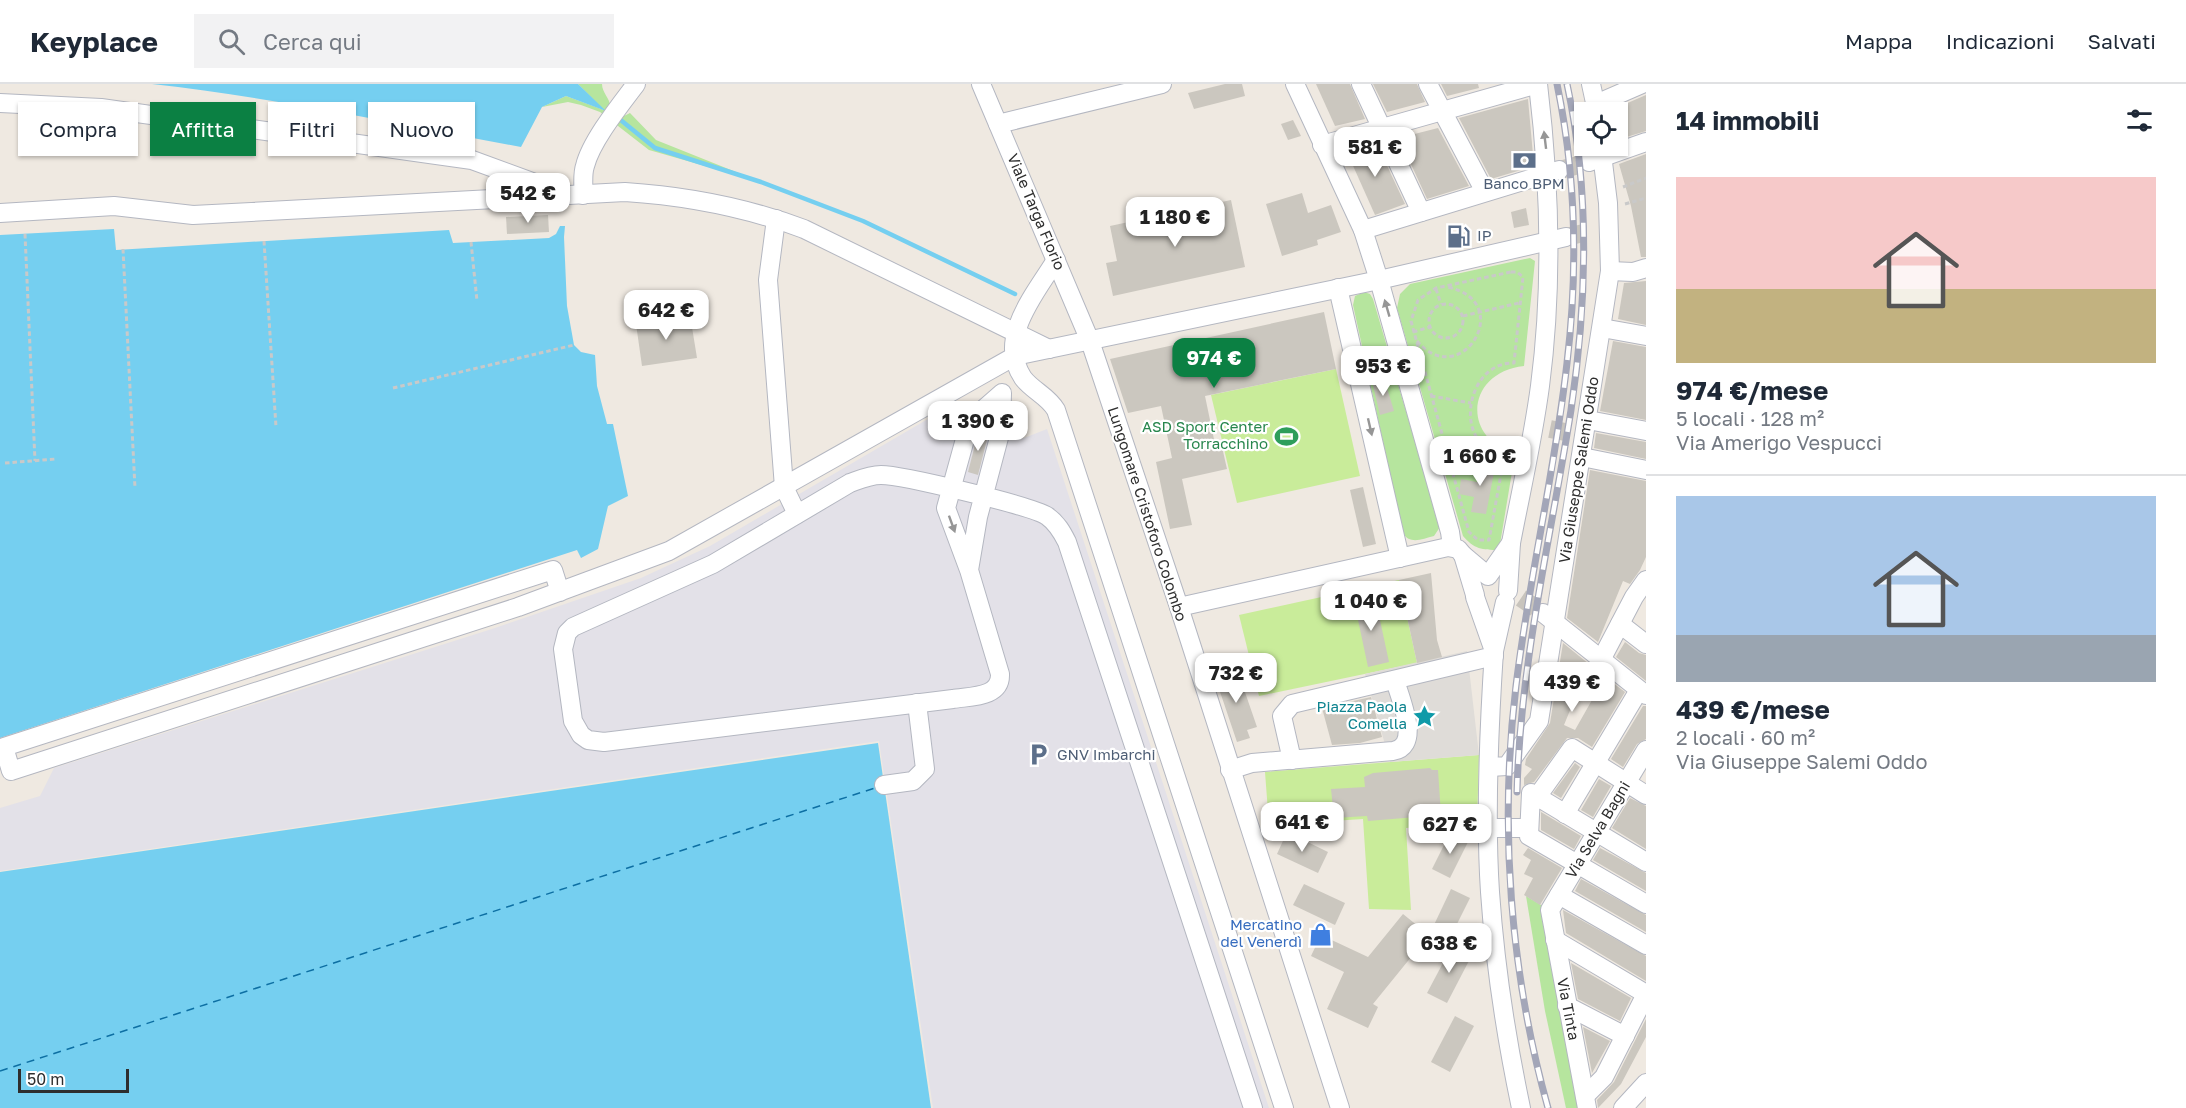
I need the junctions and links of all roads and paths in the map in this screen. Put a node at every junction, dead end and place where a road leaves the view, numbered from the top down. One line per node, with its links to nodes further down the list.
1 (636, 84): 23 (street)
2 (981, 84): 14 (street, Viale Targa Florio)
3 (1162, 84): 14 (street)
4 (1295, 84): 17 (street)
5 (1362, 84): 15 (street)
6 (1428, 84): 13 (street)
7 (1538, 84): 13 (street); 20 (street, one-way to 7)
8 (1592, 84): 10 (street)
9 (1642, 84): 11 (street)
10 (1595, 102)
11 (1608, 102)
12 (0, 103): 23 (street)
13 (1443, 111): 15 (street); 22 (street)
14 (998, 124): 36 (street, Viale Targa Florio)
15 (1381, 129): 17 (street); 26 (street)
16 (1646, 142): 18 (street)
17 (1322, 145): 29 (street)
18 (1628, 147)
19 (1598, 156): 25 (street, Via Giuseppe Salemi Oddo)
20 (1554, 171): 22 (street); 32 (street)
21 (1646, 178): 25 (path)
22 (1485, 192): 26 (street)
23 (577, 195): 27 (street); 28 (street)
24 (1646, 198): 25 (path)
25 (1607, 200): 38 (street, Via Giuseppe Salemi Oddo)
26 (1421, 212): 29 (street)
27 (0, 213)
28 (776, 219): 49 (street); 69 (street)
29 (1363, 230): 39 (street)
30 (25, 234): 65 (path)
31 (1566, 237): 32 (street)
32 (1548, 240): 39 (street); 73 (street)
33 (264, 241): 60 (path)
34 (471, 242): 42 (path)
35 (123, 249): 68 (path)
36 (1056, 260): 49 (street); 52 (street, Viale Targa Florio)
37 (1646, 268): 38 (street)
38 (1610, 271): 48 (street, Via Giuseppe Salemi Oddo)
39 (1379, 280): 40 (street); 74 (street, one-way to 39)
40 (1338, 288): 52 (street); 75 (street, one-way to 75)
41 (1436, 288): 43 (path); 44 (path); 45 (path); 50 (path)
42 (477, 302)
43 (1520, 303): 45 (path); 59 (path)
44 (1441, 304): 46 (path); 47 (path)
45 (1480, 312): 46 (path); 50 (path)
46 (1463, 316): 47 (path)
47 (1430, 327): 50 (path)
48 (1602, 328): 51 (street); 61 (street, Via Giuseppe Salemi Oddo)
49 (1016, 332): 54 (street); 55 (street)
50 (1412, 332): 58 (path)
51 (1646, 336)
52 (1090, 341): 54 (street); 83 (street, Lungomare Cristoforo Colombo)
53 (574, 345): 56 (path)
54 (1049, 349): 55 (street)
55 (1015, 356): 57 (street); 69 (street); 120 (street)
56 (393, 388)
57 (1002, 393): 70 (street); 71 (street)
58 (1430, 396): 59 (path); 59 (path)
59 (1471, 403)
60 (276, 427)
61 (1583, 430): 62 (street); 63 (street, Via Giuseppe Salemi Oddo)
62 (1646, 431)
63 (1582, 457): 67 (street); 84 (street, Via Giuseppe Salemi Oddo)
64 (56, 459): 65 (path)
65 (35, 461): 66 (path)
66 (5, 463)
67 (1646, 470)
68 (135, 488)
69 (784, 488): 72 (street); 79 (street)
70 (951, 490): 71 (street); 72 (street); 76 (street, one-way to 76)
71 (983, 497): 76 (street); 119 (street)
72 (797, 514): 93 (street)
73 (1511, 543): 77 (street); 81 (street)
74 (1457, 550): 75 (street); 77 (street); 80 (street)
75 (1400, 558): 83 (street)
76 (969, 570): 93 (street)
77 (1488, 576): 80 (street); 81 (street)
78 (1646, 580): 82 (street)
79 (560, 592): 88 (street); 91 (street)
80 (1475, 596): 81 (street); 87 (street)
81 (1511, 597): 87 (street)
82 (1640, 600): 85 (street)
83 (1179, 607): 98 (street, Lungomare Cristoforo Colombo)
84 (1549, 617): 89 (street); 97 (street, Via Giuseppe Salemi Oddo)
85 (1620, 624): 86 (street); 89 (street)
86 (1646, 644)
87 (1494, 654): 90 (street); 97 (street)
88 (282, 657): 91 (street); 91 (street)
89 (1601, 660): 92 (street)
90 (1395, 680): 95 (street); 95 (street)
91 (290, 681)
92 (1642, 692): 96 (street)
93 (917, 703): 100 (street)
94 (1646, 750): 99 (street, Via Selva Bagni)
95 (1292, 760): 98 (street)
96 (1596, 764): 99 (street); 101 (street); 103 (street)
97 (1490, 767): 104 (street)
98 (1230, 770): 118 (street, Lungomare Cristoforo Colombo)
99 (1626, 783): 102 (street); 106 (street, Via Selva Bagni)
100 (884, 785)
101 (1534, 795): 103 (street); 105 (street)
102 (1646, 795)
103 (1565, 814): 106 (street)
104 (1489, 828): 105 (street); 121 (street)
105 (1529, 828): 108 (street)
106 (1596, 833): 107 (street); 108 (street, Via Selva Bagni)
107 (1644, 855)
108 (1577, 865): 109 (street, Via Selva Bagni); 110 (street)
109 (1554, 902): 111 (street, Via Tinta); 112 (street)
110 (1646, 904)
111 (1555, 940): 113 (street); 114 (street, Via Tinta)
112 (1646, 945)
113 (1646, 994): 115 (street)
114 (1568, 1006): 115 (street); 117 (street, Via Tinta)
115 (1625, 1036): 117 (street)
116 (1646, 1083): 122 (street)
117 (1586, 1102)
118 (1339, 1103)
119 (1253, 1108)
120 (1284, 1108)
121 (1521, 1108)
122 (1623, 1108)

